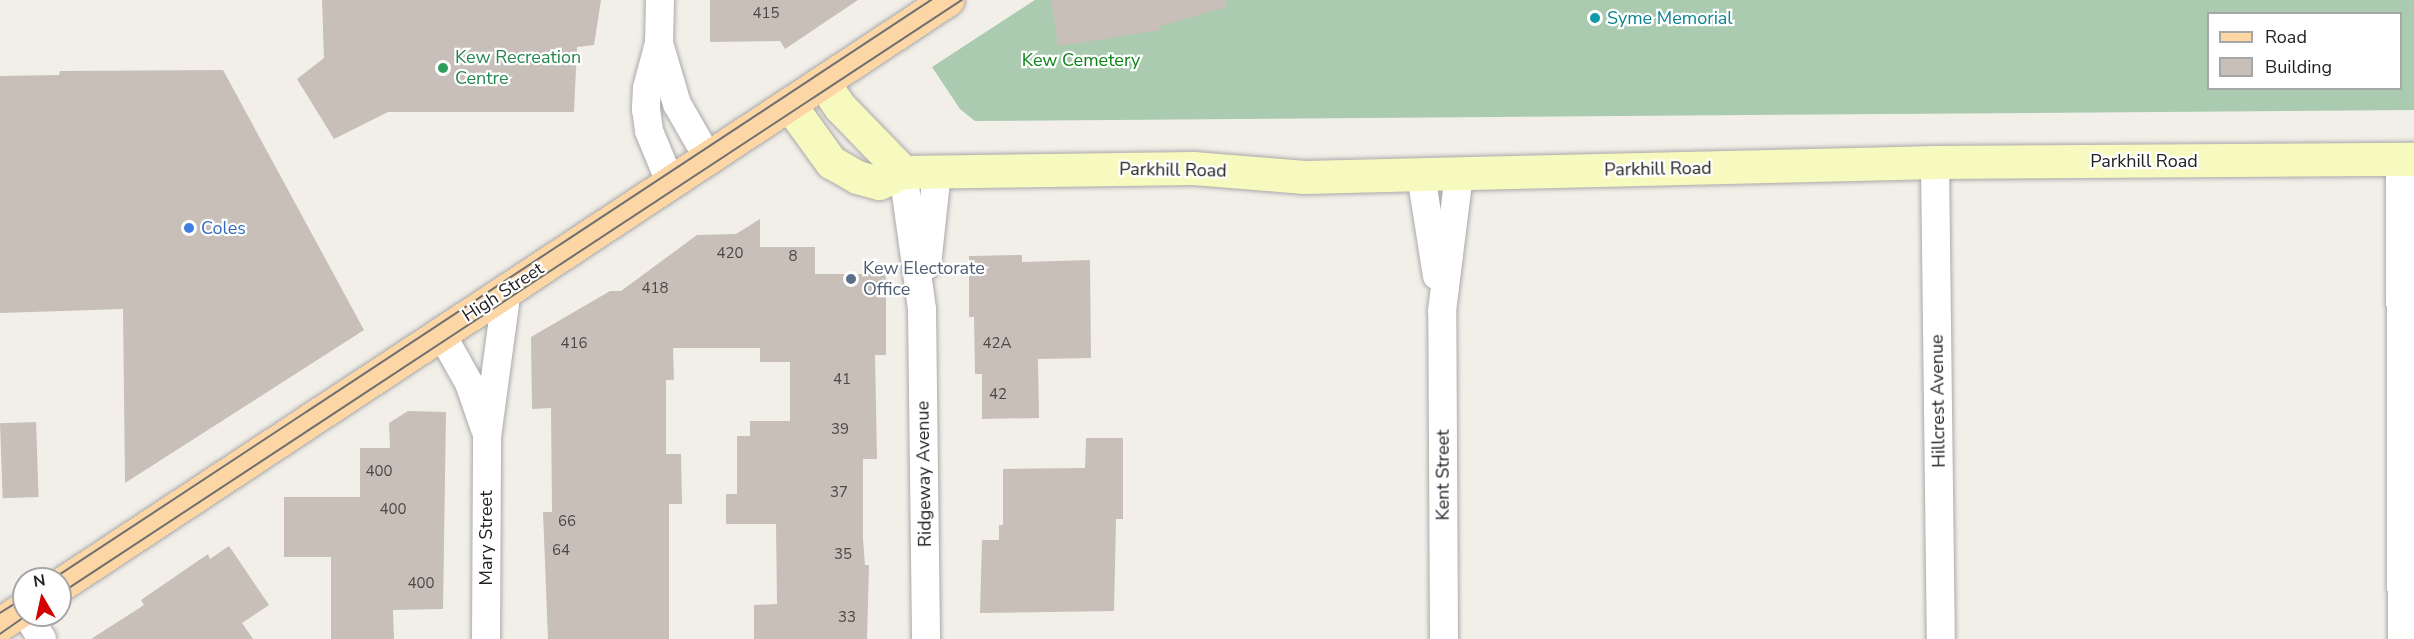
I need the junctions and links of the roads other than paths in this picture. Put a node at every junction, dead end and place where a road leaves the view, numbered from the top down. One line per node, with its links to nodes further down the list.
1 (660, 0): 3 (street)
2 (947, 0): 4 (main road, High Street)
3 (659, 43): 6 (street); 13 (street)
4 (823, 82): 5 (main road, High Street); 9 (street)
5 (789, 104): 6 (main road, High Street); 9 (street, Parkhill Road)
6 (708, 158): 13 (main road, High Street)
7 (2407, 159): 8 (street, Parkhill Road); 20 (street)
8 (1935, 162): 11 (street, Parkhill Road); 26 (street, Hillcrest Avenue)
9 (903, 172): 10 (street, Parkhill Road); 15 (street, Ridgeway Avenue)
10 (937, 172): 12 (street, Parkhill Road); 15 (street, Ridgeway Avenue)
11 (1459, 174): 12 (street, Parkhill Road); 16 (street, Kent Street)
12 (1421, 175): 16 (street, Kent Street)
13 (670, 182): 14 (main road, High Street)
14 (507, 290): 17 (main road, High Street); 18 (street, Mary Street)
15 (922, 309): 24 (street, Ridgeway Avenue)
16 (1442, 311): 25 (street, Kent Street)
17 (441, 333): 18 (street, Mary Street); 19 (main road, High Street)
18 (487, 437): 23 (street, Mary Street)
19 (72, 577)
20 (2408, 583): 27 (street)
21 (31, 627): 22 (street)
22 (42, 639)
23 (486, 639)
24 (926, 639)
25 (1444, 639)
26 (1941, 639)
27 (2402, 639)

